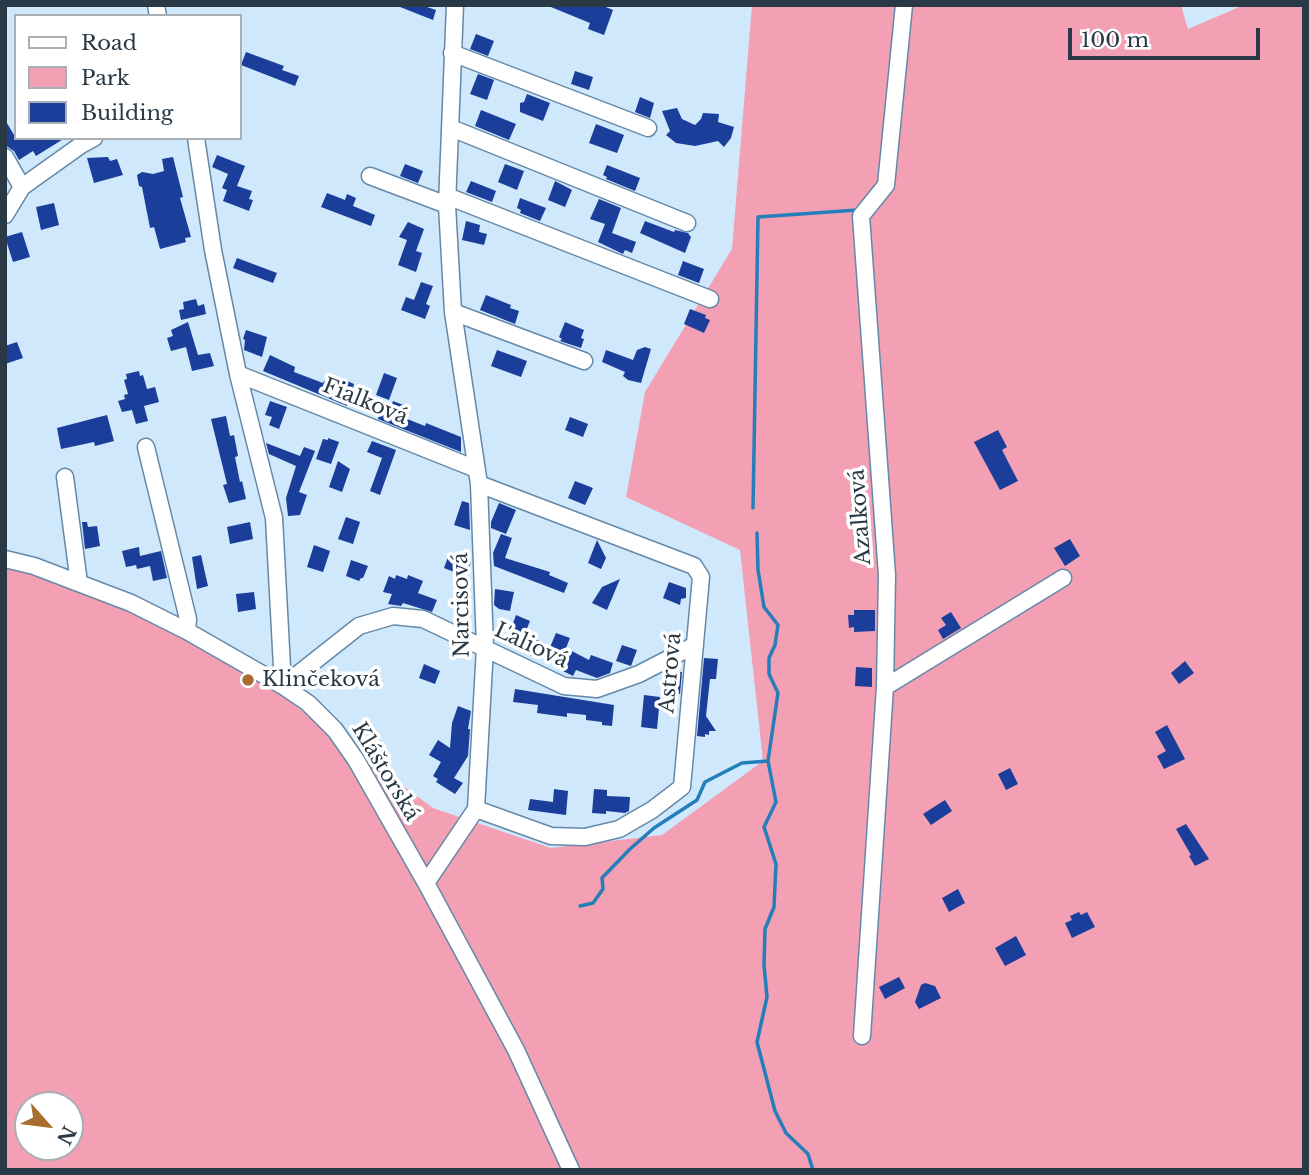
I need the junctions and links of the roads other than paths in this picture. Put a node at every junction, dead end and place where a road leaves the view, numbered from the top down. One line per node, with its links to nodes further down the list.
1 (455, 5): 3 (street, Narcisová)
2 (904, 5): 29 (street, Azalková)
3 (452, 53): 4 (street, Narcisová); 5 (street)
4 (451, 128): 11 (street, Narcisová); 13 (street)
5 (648, 128)
6 (90, 140): 10 (street)
7 (196, 140): 17 (street)
8 (5, 157): 10 (street)
9 (370, 176): 11 (street)
10 (22, 187): 12 (street)
11 (447, 200): 14 (street); 15 (street, Narcisová)
12 (5, 215)
13 (687, 223)
14 (710, 299)
15 (453, 312): 16 (street); 20 (street, Narcisová)
16 (584, 361)
17 (238, 374): 20 (street, Fialková); 28 (street)
18 (146, 447): 25 (street)
19 (65, 477): 24 (street)
20 (478, 477): 22 (street, Fialková); 27 (street, Narcisová)
21 (5, 559): 24 (street, Kláštorská)
22 (694, 566): 26 (street, Astrová)
23 (1063, 578): 29 (street)
24 (79, 583): 25 (street, Kláštorská)
25 (187, 631): 28 (street, Kláštorská)
26 (695, 645): 27 (street, Ľaliová); 30 (street, Astrová)
27 (485, 647): 28 (street, Ľaliová); 30 (street, Narcisová)
28 (283, 686): 31 (street, Kláštorská)
29 (885, 687): 32 (street, Azalková)
30 (476, 809): 31 (street)
31 (426, 883): 33 (street, Kláštorská)
32 (862, 1036)
33 (571, 1170)

